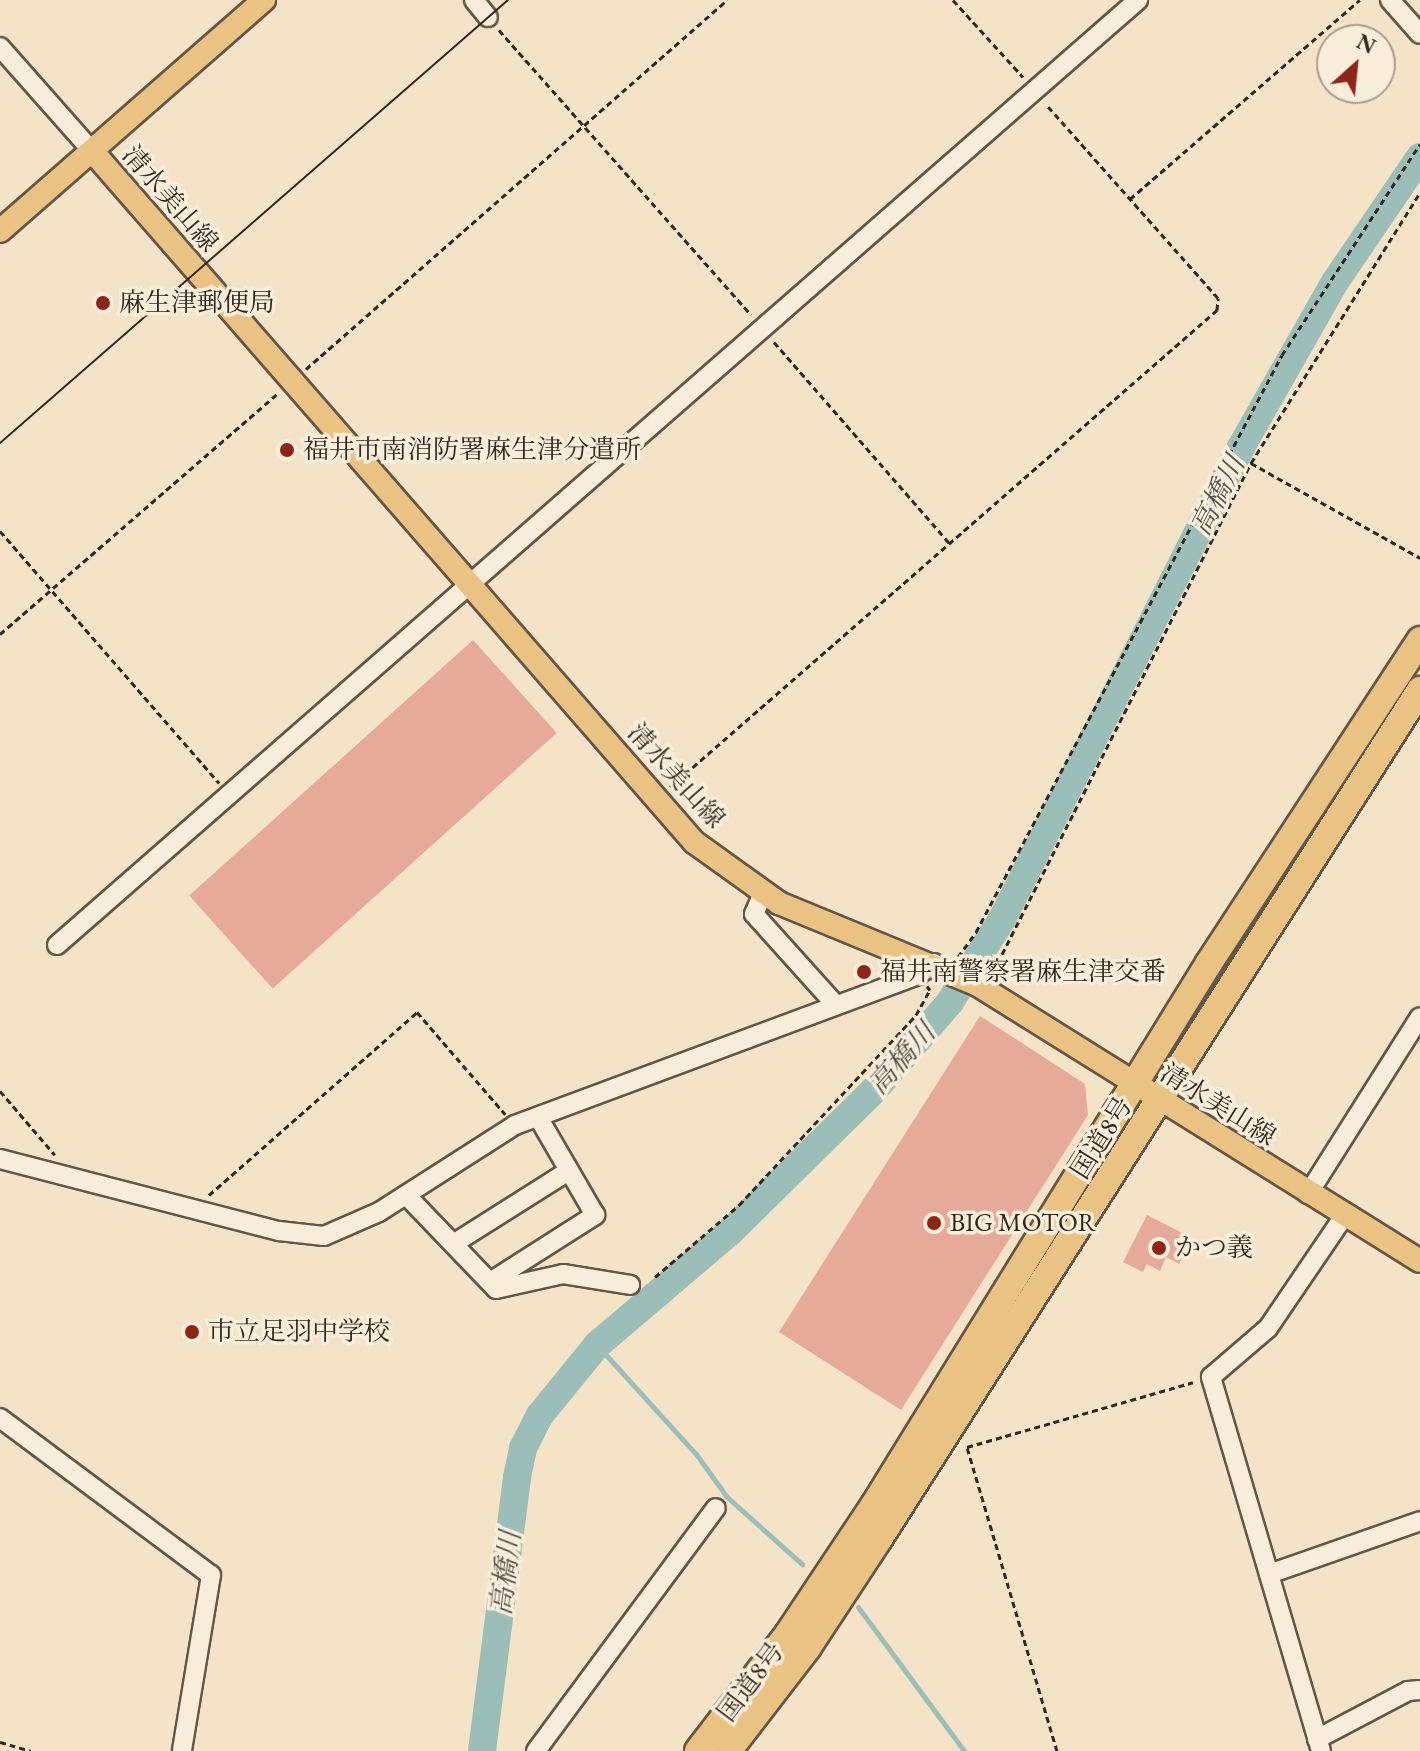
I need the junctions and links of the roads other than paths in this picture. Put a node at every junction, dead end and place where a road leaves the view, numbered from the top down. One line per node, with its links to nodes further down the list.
1 (264, 0): 8 (main road)
2 (474, 0): 5 (street)
3 (1138, 0): 10 (street)
4 (1390, 0): 6 (street)
5 (488, 17)
6 (1420, 34)
7 (0, 47): 8 (street)
8 (93, 152): 9 (main road); 10 (main road, 清水美山線)
9 (0, 231)
10 (473, 585): 13 (main road, 清水美山線); 14 (street)
11 (1420, 640): 18 (highway, 国道8号)
12 (1420, 690): 19 (highway, 国道8号)
13 (763, 893): 15 (main road, 清水美山線); 16 (street)
14 (57, 945)
15 (934, 969): 16 (street); 18 (main road, 清水美山線)
16 (836, 1005): 20 (street)
17 (1420, 1017): 23 (street)
18 (1134, 1086): 19 (main road, 清水美山線); 38 (highway, 国道8号)
19 (1161, 1102): 23 (main road, 清水美山線); 39 (highway, 国道8号)
20 (538, 1117): 22 (street); 24 (street)
21 (0, 1159): 24 (street)
22 (567, 1172): 26 (street); 28 (street)
23 (1308, 1194): 25 (main road, 清水美山線)
24 (406, 1195): 26 (street)
25 (1344, 1216): 27 (main road, 清水美山線); 33 (street)
26 (453, 1244): 28 (street)
27 (1420, 1261)
28 (490, 1282): 29 (street)
29 (630, 1285)
30 (0, 1418): 36 (street)
31 (716, 1508): 37 (street)
32 (1420, 1521): 33 (street)
33 (1269, 1574): 35 (street)
34 (1420, 1690): 35 (street)
35 (1319, 1745)
36 (182, 1751)
37 (536, 1751)
38 (698, 1751)
39 (728, 1751)

